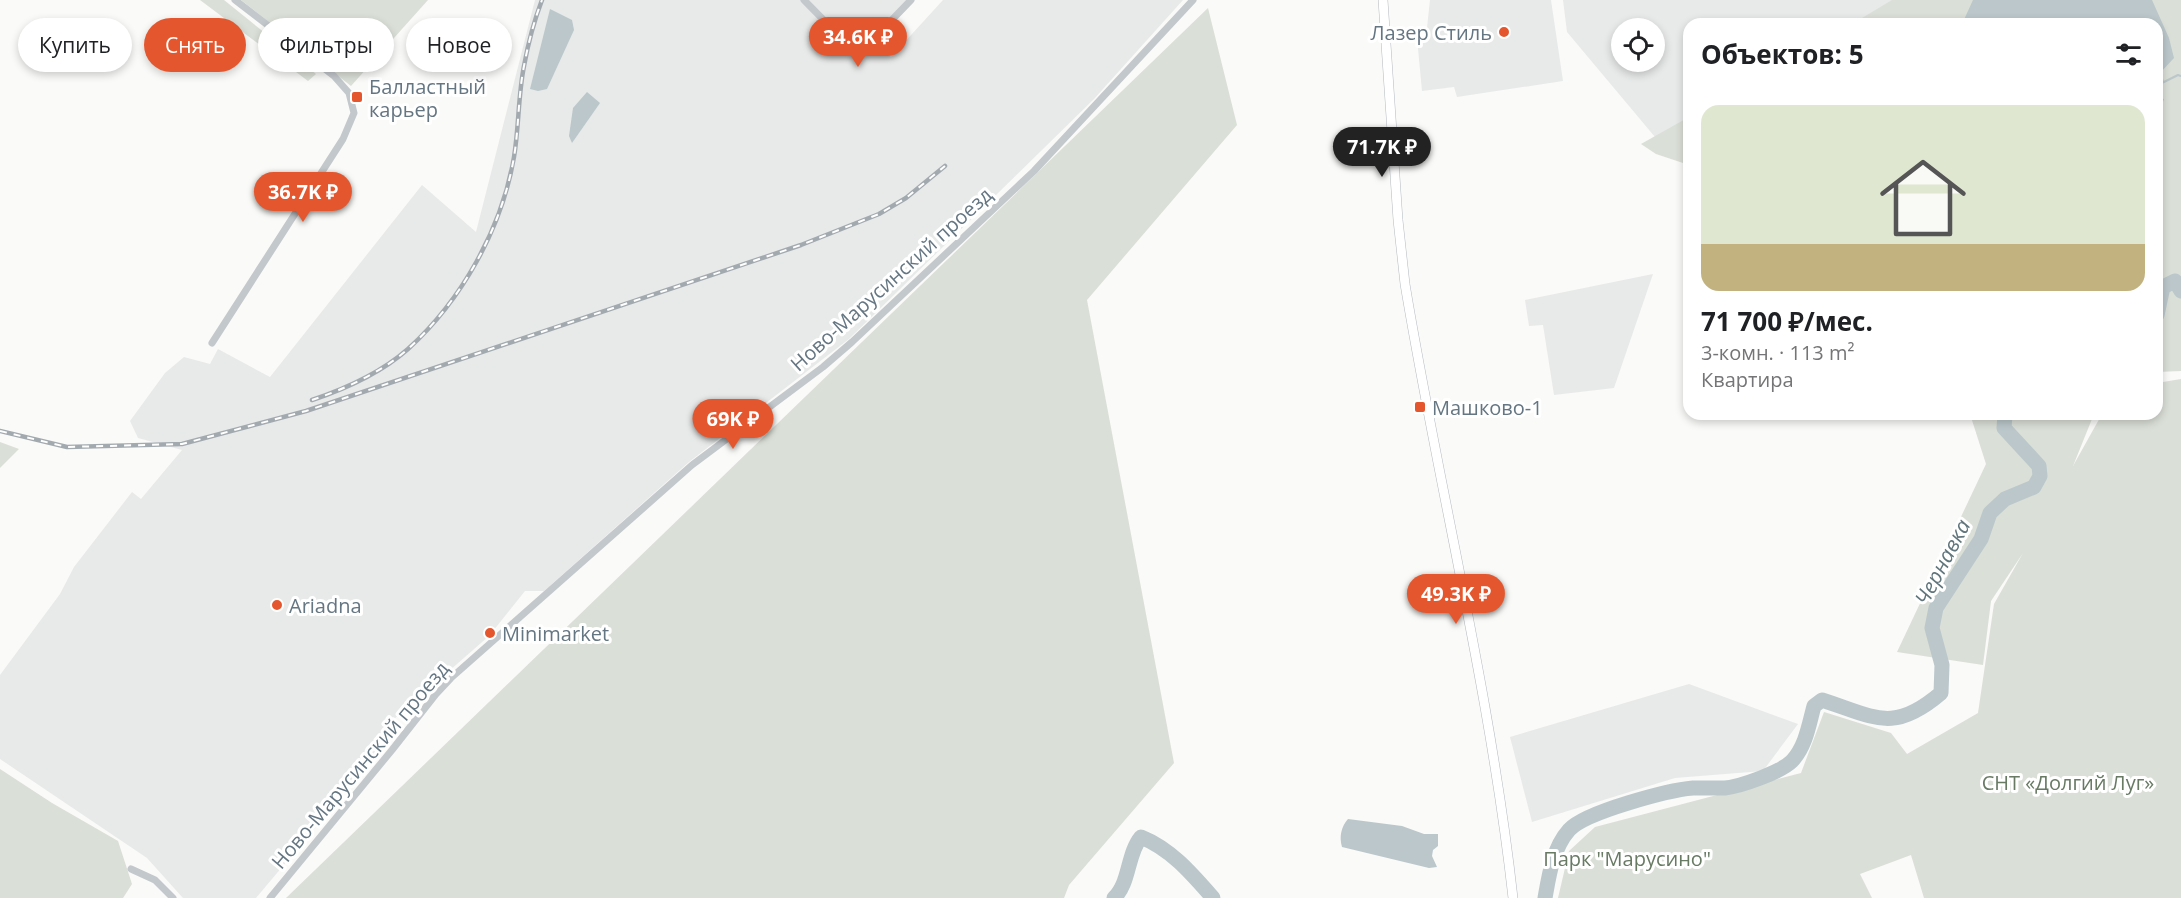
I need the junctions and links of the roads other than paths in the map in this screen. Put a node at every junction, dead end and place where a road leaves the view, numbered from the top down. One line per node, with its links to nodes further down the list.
1 (235, 0): 6 (street)
2 (804, 0): 3 (street)
3 (911, 0)
4 (1193, 0): 9 (street, Ново-Марусинский проезд)
5 (1383, 0): 10 (street)
6 (212, 343)
7 (131, 870): 8 (street)
8 (173, 898)
9 (270, 898)
10 (1513, 898)

